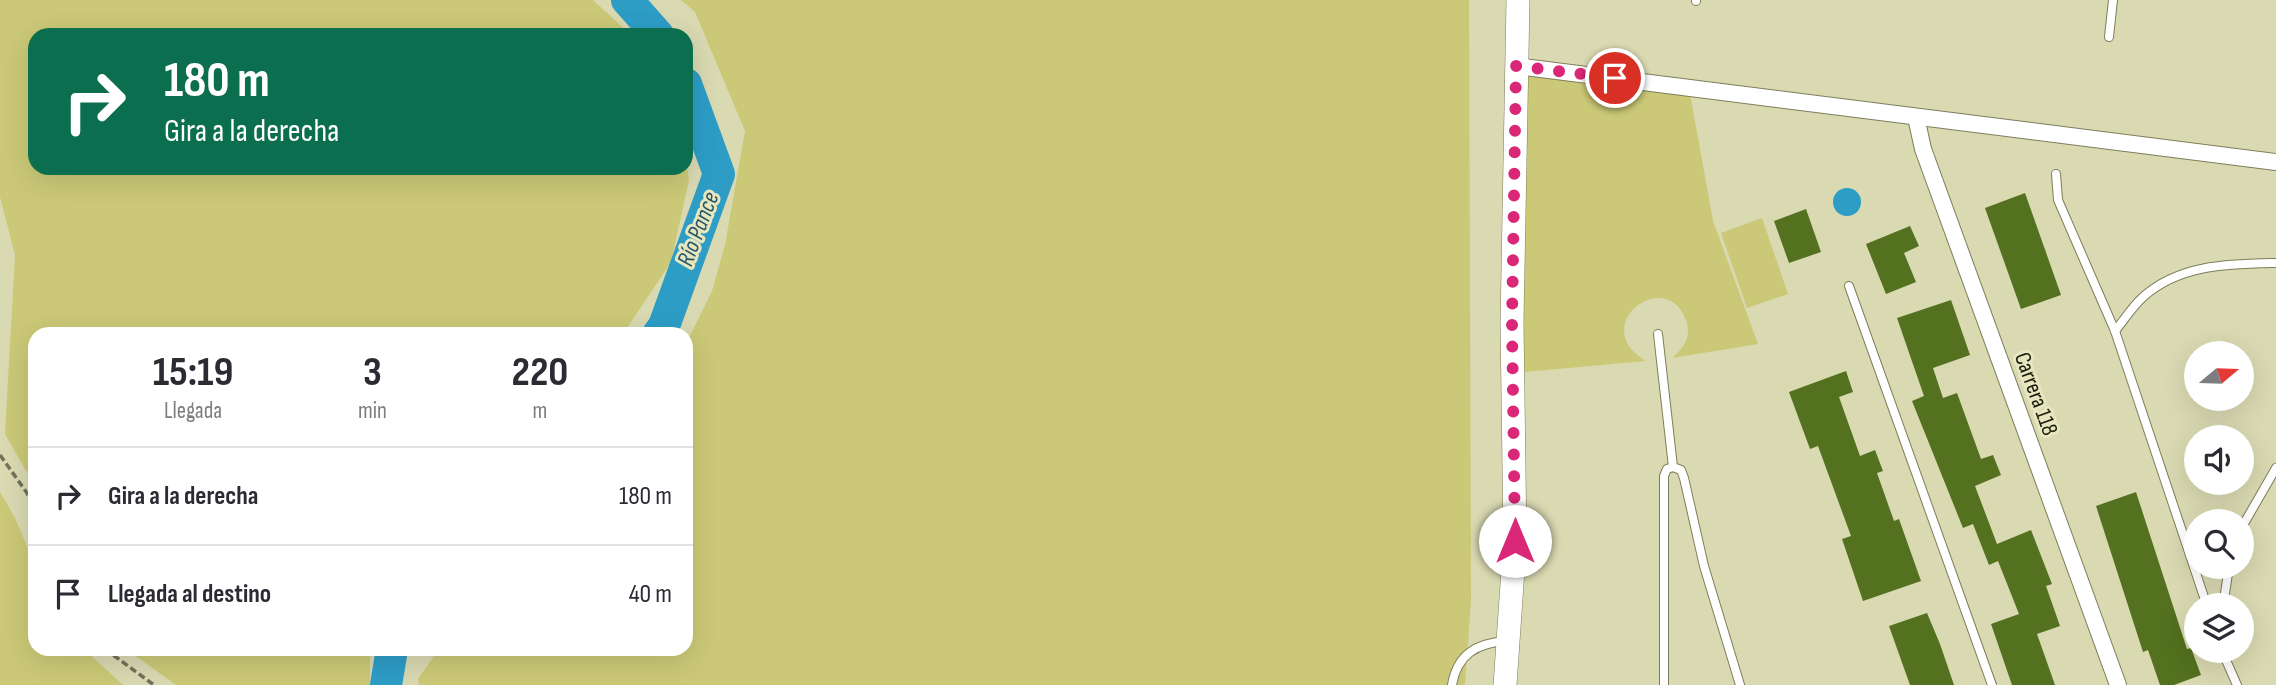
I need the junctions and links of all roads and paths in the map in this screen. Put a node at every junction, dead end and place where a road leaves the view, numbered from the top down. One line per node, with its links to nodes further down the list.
1 (1518, 0): 4 (street)
2 (2113, 0): 3 (lane)
3 (2109, 37)
4 (1516, 66): 5 (street); 18 (street)
5 (1916, 117): 6 (street); 27 (street, Carrera 118)
6 (2276, 162)
7 (2056, 174): 10 (lane)
8 (2276, 263): 10 (lane)
9 (1849, 286): 26 (lane)
10 (2115, 331): 17 (lane)
11 (1658, 334): 13 (lane)
12 (0, 455): 15 (path)
13 (1673, 467): 24 (lane); 25 (lane)
14 (2276, 468): 16 (lane)
15 (28, 495)
16 (2252, 509)
17 (2203, 593)
18 (1509, 641): 22 (lane); 23 (street)
19 (115, 656): 21 (path)
20 (2228, 663): 28 (lane)
21 (154, 685)
22 (1452, 685)
23 (1505, 685)
24 (1664, 685)
25 (1740, 685)
26 (1992, 685)
27 (2118, 685)
28 (2237, 685)

